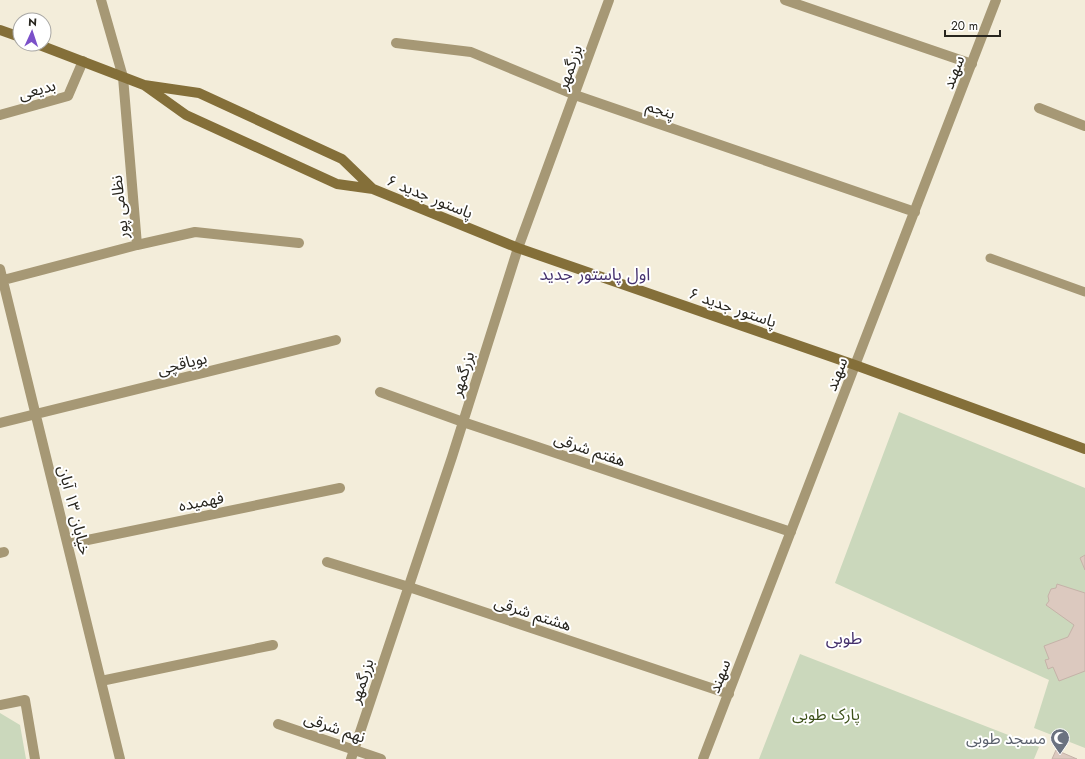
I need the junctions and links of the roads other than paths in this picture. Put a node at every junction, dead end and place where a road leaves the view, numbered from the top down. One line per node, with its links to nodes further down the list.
1 (101, 0): 11 (street, نظامی پور)
2 (609, 0): 13 (street, بزرگمهر)
3 (785, 0): 10 (street)
4 (996, 0): 10 (street, سهند)
5 (0, 30): 6 (main road)
6 (12, 34)
7 (396, 43): 13 (street, پنجم)
8 (52, 50): 9 (main road, پاستور جدید ۶)
9 (83, 61): 11 (main road, پاستور جدید ۶); 15 (street, بدیعی)
10 (972, 64): 18 (street, سهند)
11 (123, 77): 12 (main road, پاستور جدید ۶); 20 (street, نظامی پور)
12 (144, 85): 17 (main road, پاستور جدید ۶); 17 (main road, پاستور جدید ۶)
13 (575, 95): 18 (street, پنجم); 21 (street, بزرگمهر)
14 (1039, 108): 16 (street)
15 (0, 115)
16 (1085, 126)
17 (373, 189): 21 (main road, پاستور جدید ۶)
18 (915, 212): 27 (street, سهند)
19 (299, 244): 20 (street, نظامی پور)
20 (137, 245): 24 (street)
21 (518, 248): 27 (main road, پاستور جدید ۶); 30 (street, بزرگمهر)
22 (990, 258): 25 (lane)
23 (0, 269): 24 (street, خیابان ١٣ آبان)
24 (1, 280): 29 (street, خیابان ١٣ آبان)
25 (1085, 292)
26 (336, 340): 29 (street, بویاقچی)
27 (855, 365): 32 (main road, پاستور جدید ۶); 34 (street, سهند)
28 (380, 392): 30 (street, هفتم شرقی)
29 (36, 414): 31 (street, بویاقچی); 35 (street, خیابان ١٣ آبان)
30 (463, 422): 34 (street, هفتم شرقی); 37 (street, بزرگمهر)
31 (0, 423)
32 (1085, 449)
33 (340, 488): 35 (street, فهمیده)
34 (791, 532): 40 (street, سهند)
35 (68, 544): 39 (street, خیابان ١٣ آبان)
36 (327, 562): 37 (street, هشتم شرقی)
37 (408, 588): 40 (street, هشتم شرقی); 43 (street, بزرگمهر)
38 (273, 645): 39 (street)
39 (101, 681): 45 (street, خیابان ١٣ آبان)
40 (729, 694): 47 (street, سهند)
41 (0, 705): 44 (street)
42 (278, 724): 43 (street, نهم شرقی)
43 (353, 754): 46 (street, نهم شرقی)
44 (35, 759)
45 (120, 759)
46 (381, 759)
47 (704, 759)

